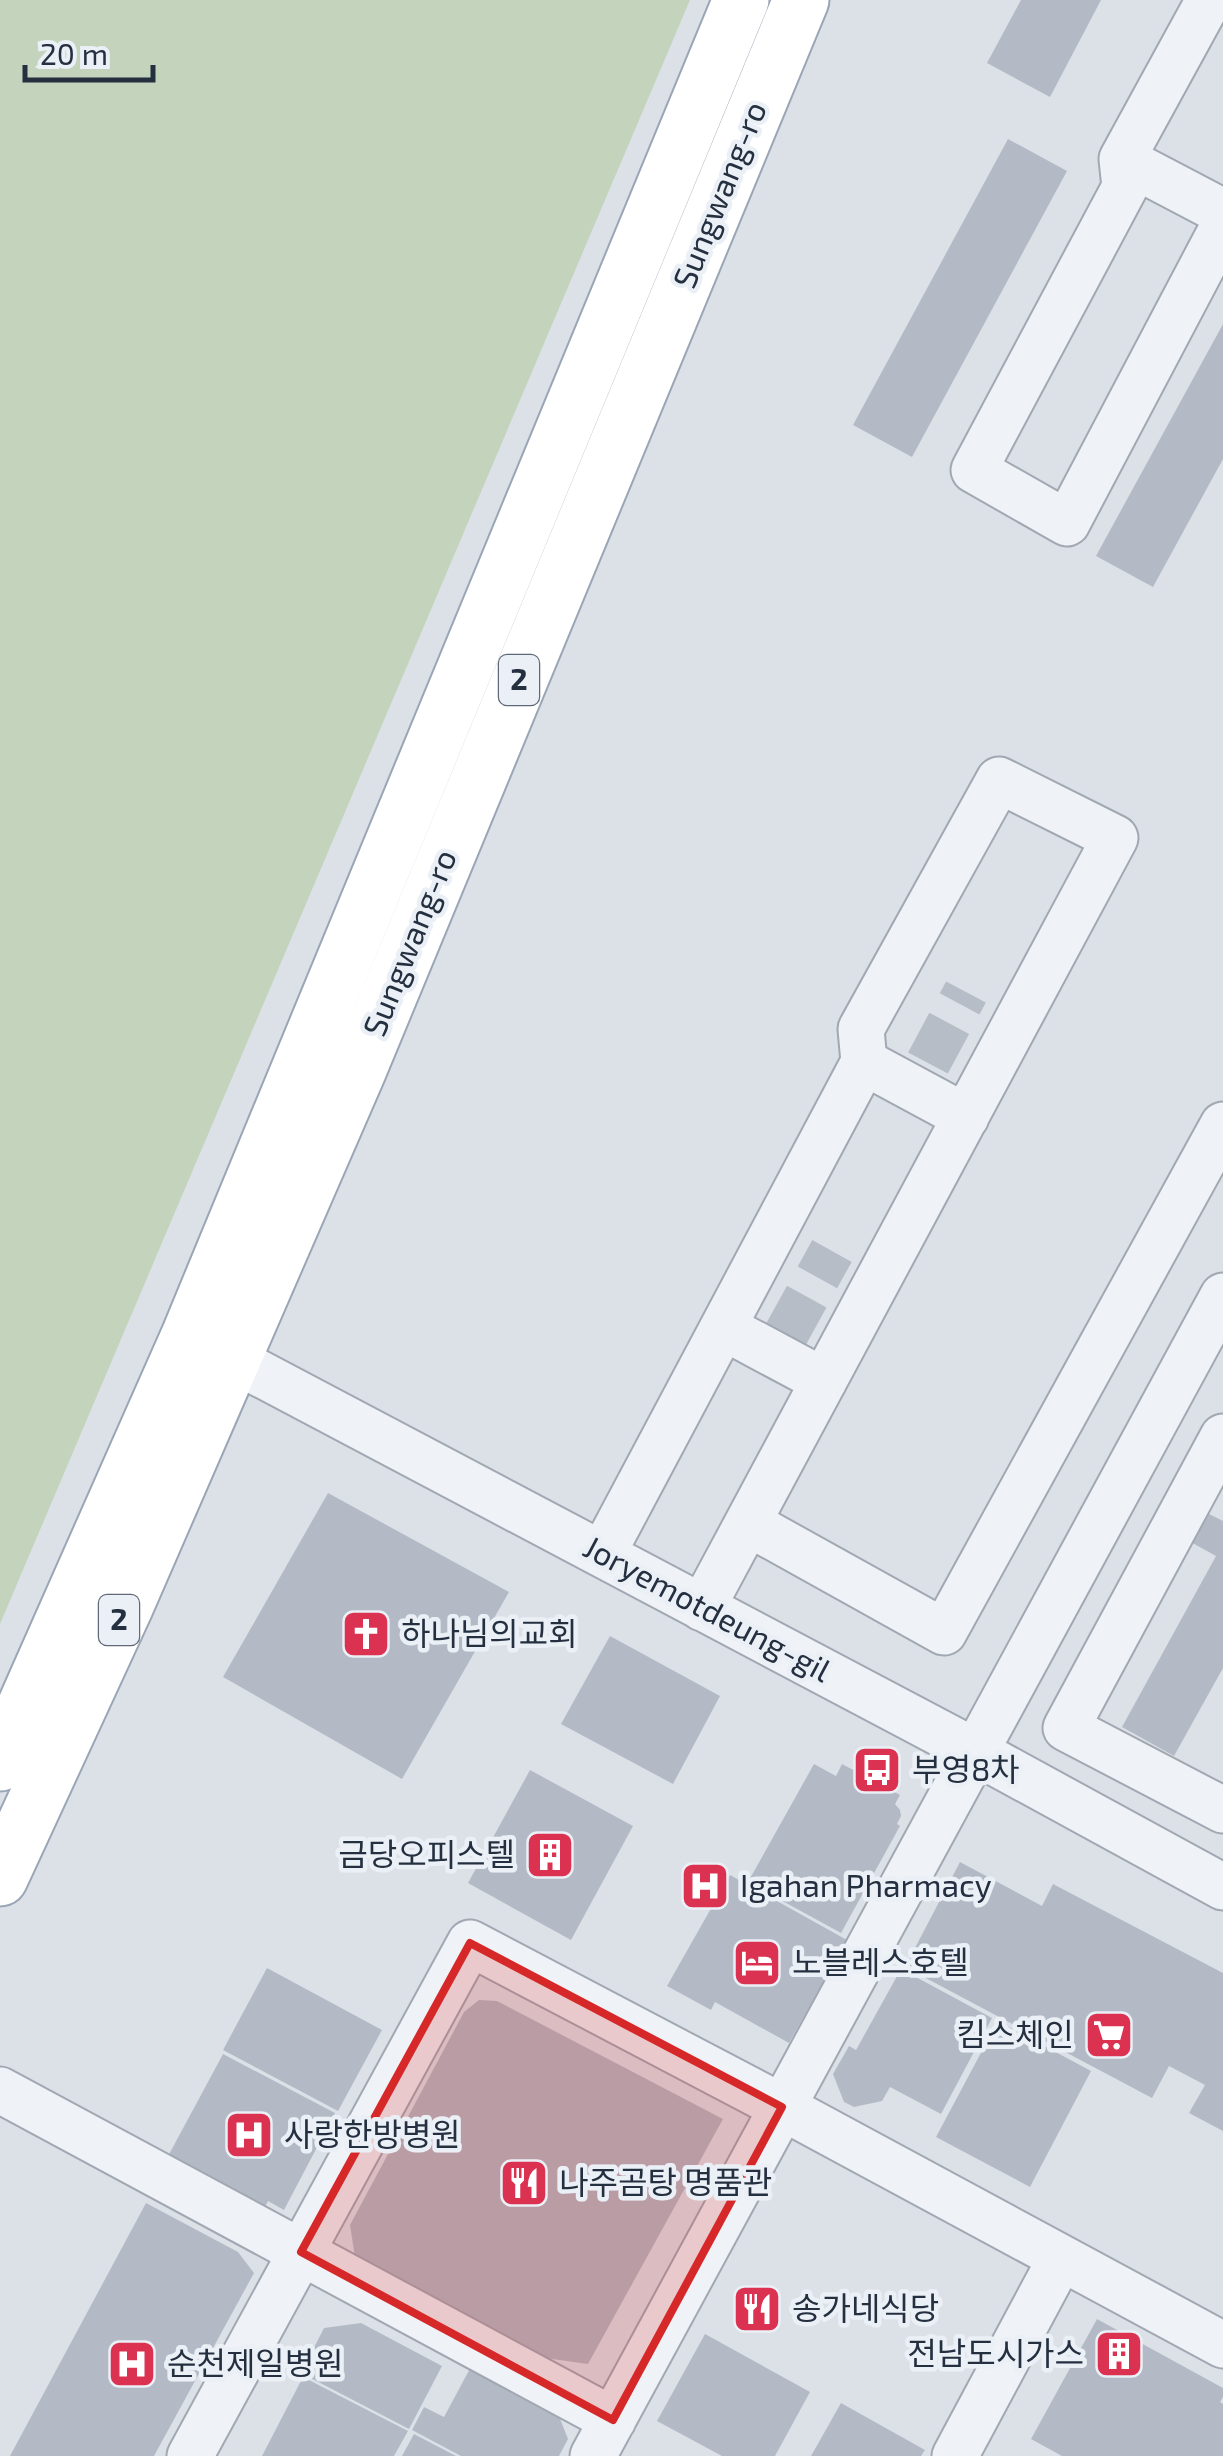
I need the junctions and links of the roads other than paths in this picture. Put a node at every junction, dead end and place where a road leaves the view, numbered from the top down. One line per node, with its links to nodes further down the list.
1 (741, 0): 12 (main road, Sungwang-ro / 2)
2 (801, 0): 12 (main road, Sungwang-ro / 2)
3 (1209, 0): 4 (street)
4 (1122, 159): 5 (street); 6 (street)
5 (1223, 212)
6 (1223, 227)
7 (864, 1062): 8 (street); 8 (street); 11 (street)
8 (966, 1117): 13 (street)
9 (1223, 1125): 15 (street)
10 (1223, 1296): 18 (street)
11 (723, 1327): 13 (street); 16 (street)
12 (211, 1347): 16 (street, Joryemotdeung-gil); 19 (main road, Sungwang-ro / 2); 22 (main road, Sungwang-ro / 2)
13 (824, 1381): 15 (street)
14 (1223, 1436): 20 (street)
15 (748, 1523): 17 (street)
16 (603, 1553): 17 (street, Joryemotdeung-gil)
17 (702, 1608): 18 (street, Joryemotdeung-gil)
18 (974, 1751): 21 (street, Joryemotdeung-gil); 24 (street)
19 (0, 1763)
20 (1223, 1810)
21 (1219, 1874)
22 (0, 1878)
23 (0, 2090): 25 (street)
24 (782, 2107): 25 (street); 26 (street); 28 (street)
25 (301, 2252): 28 (street); 29 (street)
26 (1061, 2258): 27 (street); 30 (street)
27 (1223, 2346)
28 (603, 2438)
29 (190, 2456)
30 (955, 2456)

